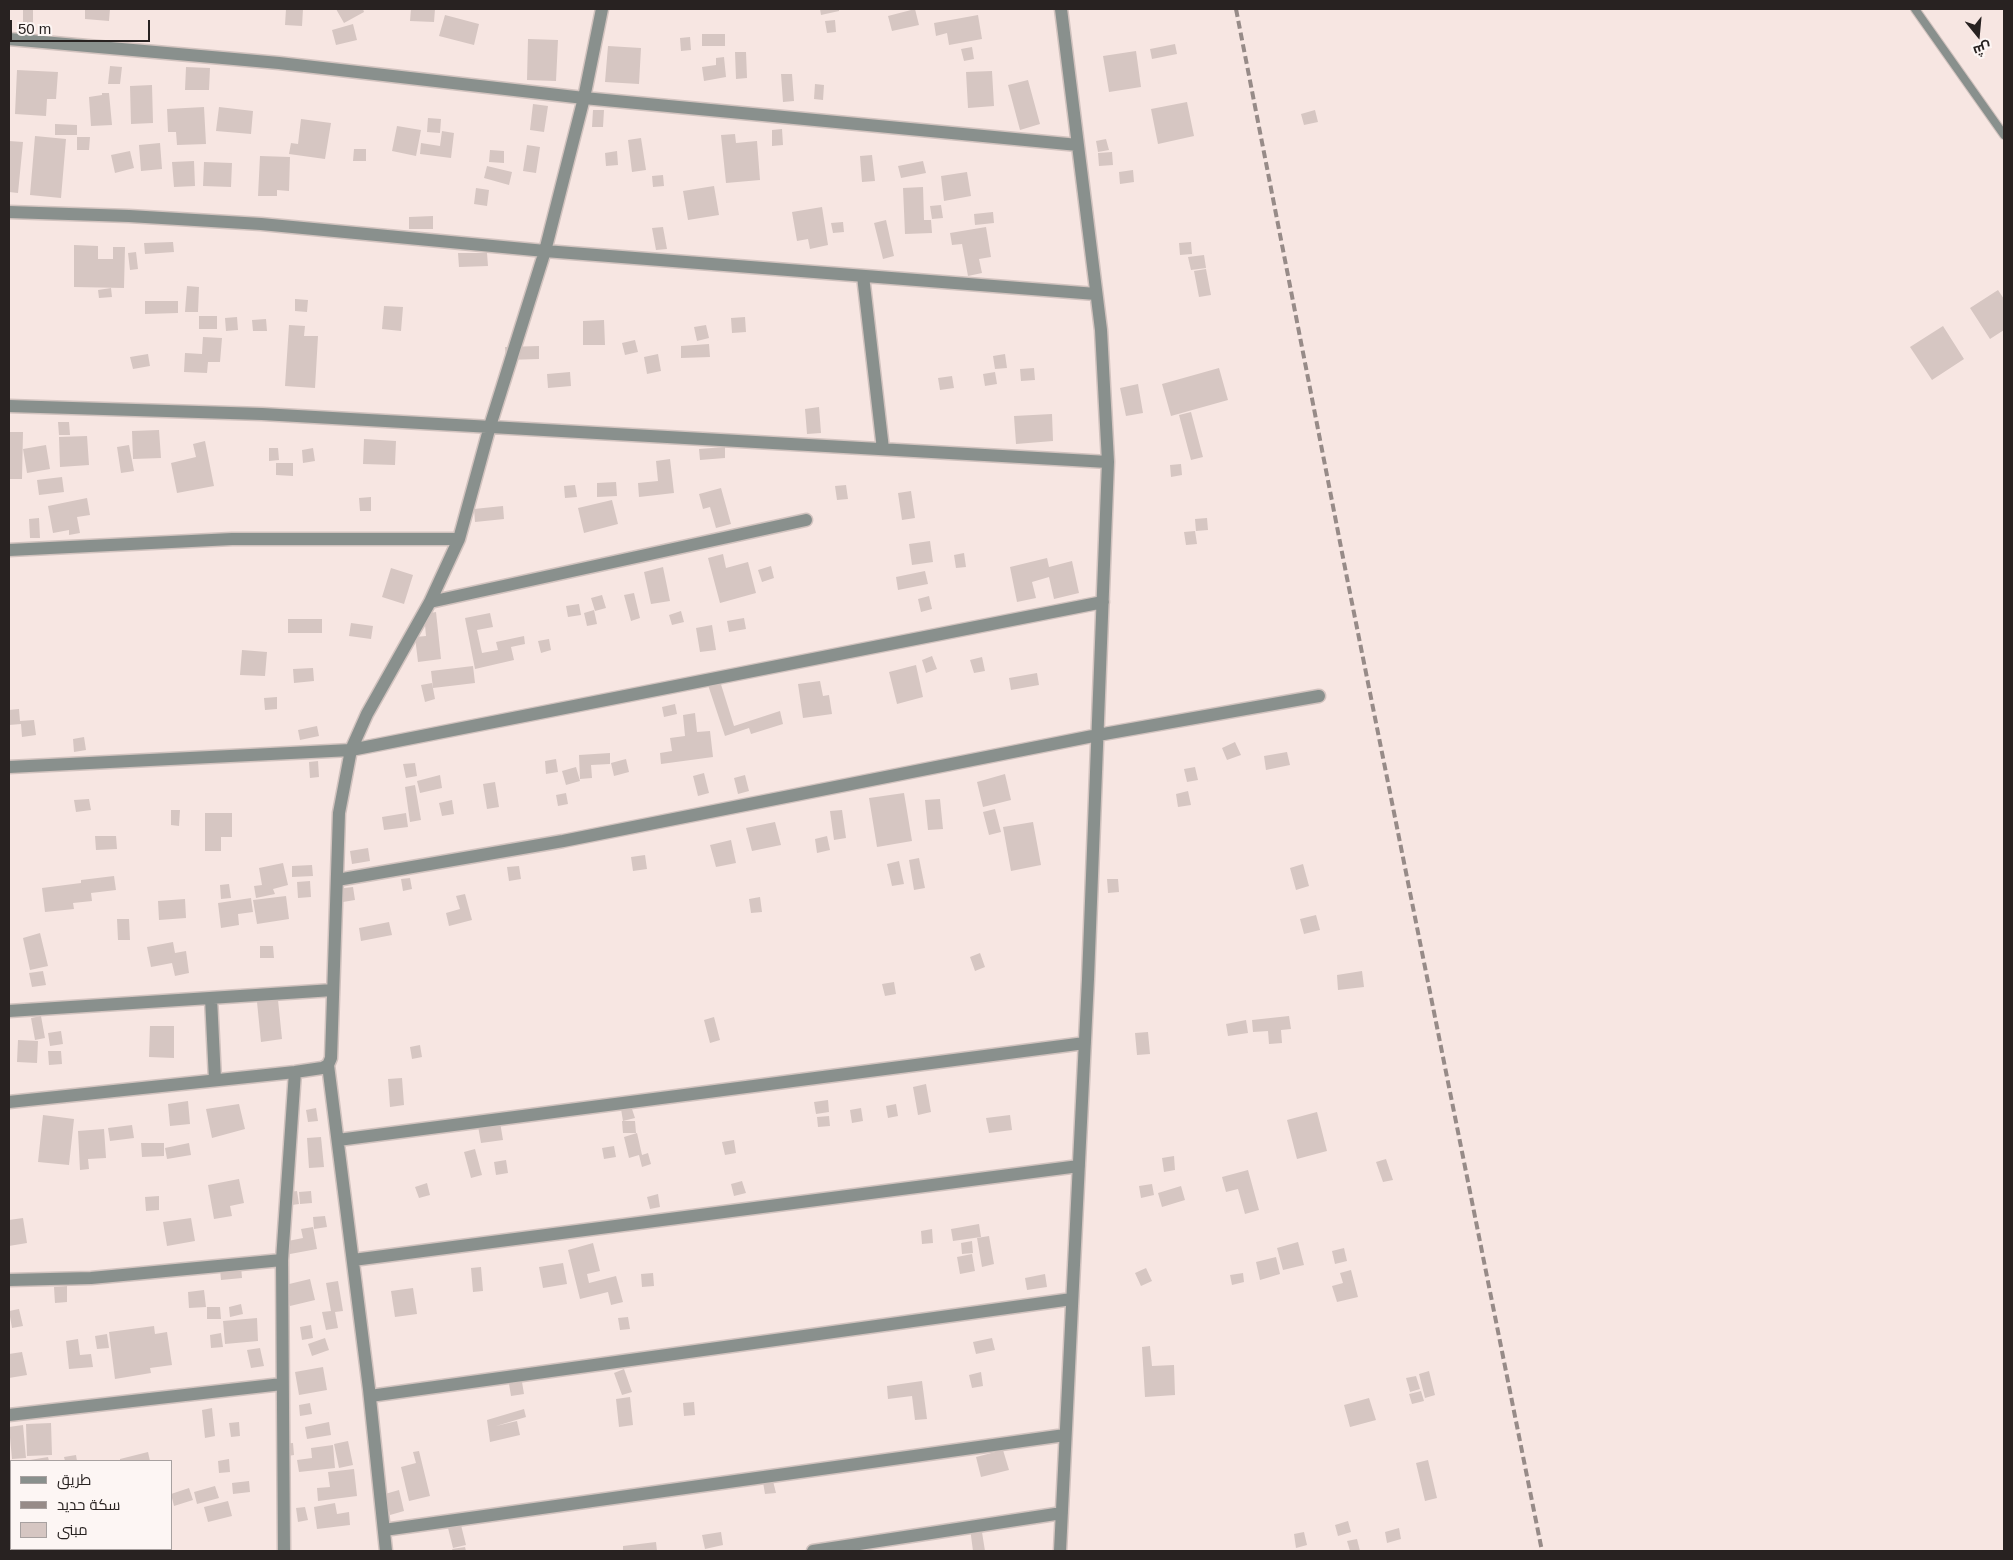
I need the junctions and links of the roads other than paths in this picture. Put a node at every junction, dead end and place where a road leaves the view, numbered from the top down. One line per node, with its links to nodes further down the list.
1 (602, 9): 5 (street)
2 (1061, 9): 7 (street)
3 (1915, 9): 6 (lane)
4 (9, 39): 5 (street)
5 (584, 98): 7 (street); 9 (street)
6 (2004, 135)
7 (1078, 146): 11 (street)
8 (9, 212): 9 (street)
9 (545, 251): 10 (street); 13 (street)
10 (863, 276): 11 (street); 14 (street)
11 (1096, 294): 15 (street)
12 (9, 406): 13 (street)
13 (490, 426): 14 (street); 17 (street)
14 (882, 449): 15 (street)
15 (1108, 462): 20 (street)
16 (806, 520): 19 (street)
17 (459, 539): 18 (street); 19 (street)
18 (9, 550)
19 (430, 602): 23 (street)
20 (1103, 602): 22 (street); 23 (street)
21 (1319, 696): 22 (street)
22 (1098, 736): 25 (street); 29 (street)
23 (351, 750): 24 (street); 25 (street)
24 (9, 767)
25 (336, 880): 26 (street)
26 (333, 990): 27 (street); 30 (street)
27 (212, 998): 28 (street); 32 (street)
28 (9, 1011)
29 (1085, 1043): 34 (street); 35 (street)
30 (328, 1065): 31 (street); 34 (street)
31 (294, 1072): 32 (street); 36 (street)
32 (215, 1080): 33 (street)
33 (9, 1102)
34 (338, 1140): 37 (street)
35 (1079, 1166): 37 (street); 39 (street)
36 (282, 1260): 38 (street); 40 (street)
37 (353, 1260): 41 (street)
38 (9, 1280)
39 (1072, 1299): 41 (street); 43 (street)
40 (282, 1384): 42 (street); 46 (street)
41 (370, 1396): 45 (street)
42 (9, 1415)
43 (1066, 1434): 44 (street); 45 (street)
44 (1062, 1513): 48 (street); 49 (street)
45 (384, 1530): 47 (street)
46 (284, 1551)
47 (386, 1551)
48 (814, 1551)
49 (1060, 1551)

